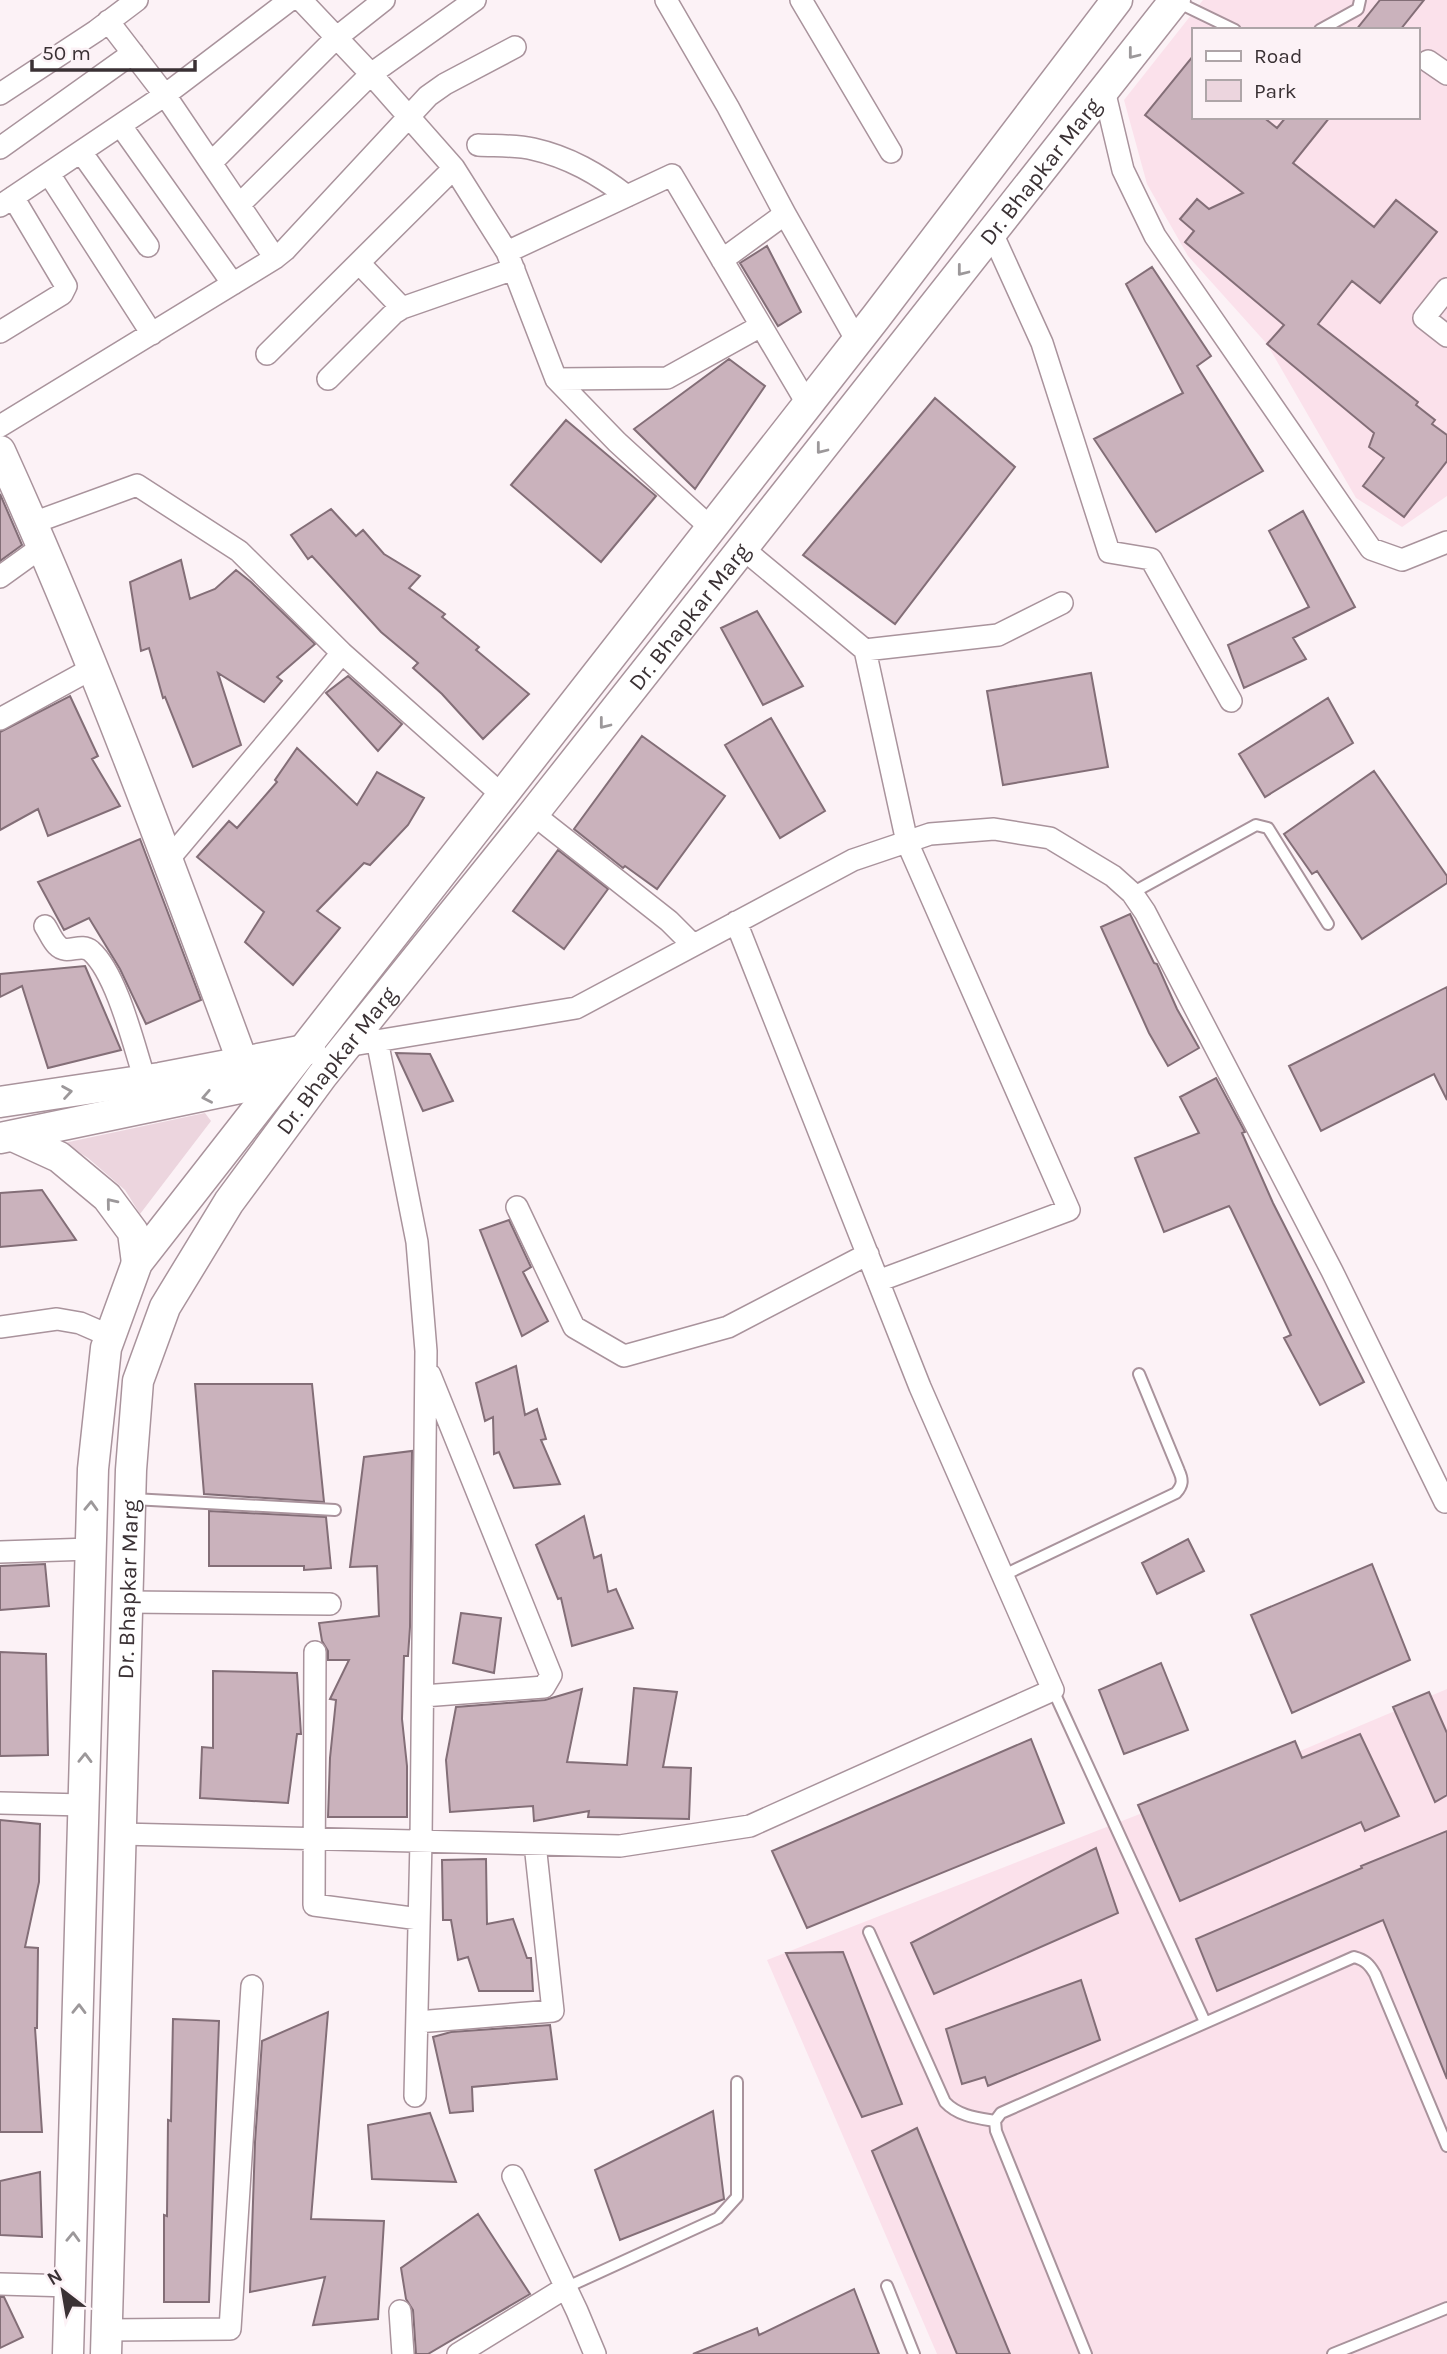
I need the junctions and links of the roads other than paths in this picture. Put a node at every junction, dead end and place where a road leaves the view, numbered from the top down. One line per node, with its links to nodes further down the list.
1 (137, 0): 11 (street)
2 (290, 0): 22 (street)
3 (300, 0): 14 (street)
4 (384, 0): 14 (street)
5 (475, 0): 18 (street)
6 (666, 0): 35 (street)
7 (801, 0): 28 (street)
8 (1117, 0): 49 (main road, Dr. Bhapkar Marg)
9 (1360, 0): 13 (lane)
10 (1175, 1): 12 (lane); 20 (main road, Dr. Bhapkar Marg, one-way to 20)
11 (108, 21): 16 (street); 21 (street)
12 (1232, 28)
13 (1324, 28)
14 (336, 38): 18 (street); 29 (street)
15 (515, 47): 23 (street)
16 (133, 52): 22 (street); 26 (street)
17 (1428, 61): 19 (street)
18 (371, 74): 23 (street); 34 (street)
19 (1447, 74)
20 (1104, 90): 36 (main road, Dr. Bhapkar Marg); 58 (street)
21 (0, 94)
22 (165, 95): 24 (street); 29 (street)
23 (409, 117): 30 (street); 38 (street)
24 (121, 126): 27 (street); 42 (street)
25 (478, 145): 32 (street)
26 (0, 148)
27 (81, 152): 31 (street); 37 (street)
28 (891, 152)
29 (211, 163): 34 (street)
30 (454, 167): 39 (street); 41 (street)
31 (48, 174): 33 (street); 47 (street)
32 (627, 196): 39 (street); 40 (street)
33 (7, 201): 46 (street)
34 (240, 204): 38 (street)
35 (785, 214): 40 (street); 49 (street)
36 (992, 233): 59 (main road, Dr. Bhapkar Marg, one-way to 59); 65 (street)
37 (148, 246)
38 (275, 258): 42 (street)
39 (510, 260): 44 (street); 52 (street)
40 (722, 260): 45 (street)
41 (359, 262): 44 (street); 50 (street)
42 (233, 284): 47 (street)
43 (1447, 289): 48 (street)
44 (402, 308): 51 (street)
45 (761, 326): 52 (street); 53 (street)
46 (0, 332)
47 (152, 334): 54 (street)
48 (1447, 336)
49 (857, 341): 53 (main road, Dr. Bhapkar Marg)
50 (267, 354)
51 (328, 379)
52 (556, 379): 56 (street)
53 (808, 405): 56 (main road, Dr. Bhapkar Marg)
54 (0, 426)
55 (0, 451): 57 (main road)
56 (712, 528): 67 (main road, Dr. Bhapkar Marg)
57 (38, 535): 60 (street); 63 (street); 64 (main road)
58 (1447, 542)
59 (742, 548): 62 (street); 68 (main road, Dr. Bhapkar Marg, one-way to 68)
60 (0, 577)
61 (1062, 603): 62 (street)
62 (865, 650): 69 (street)
63 (342, 653): 67 (street); 70 (street)
64 (93, 668): 66 (street); 70 (main road)
65 (1231, 701)
66 (0, 719)
67 (502, 796): 78 (main road, Dr. Bhapkar Marg)
68 (533, 814): 75 (street); 77 (main road, Dr. Bhapkar Marg)
69 (906, 842): 71 (street); 72 (street); 88 (street)
70 (168, 860): 79 (main road)
71 (1132, 893): 73 (lane); 94 (street)
72 (736, 922): 75 (street); 86 (street)
73 (1328, 924)
74 (45, 926): 82 (street)
75 (693, 945): 76 (street)
76 (377, 1040): 77 (street); 91 (street)
77 (346, 1046): 78 (main road); 80 (main road, Dr. Bhapkar Marg)
78 (305, 1050): 79 (main road); 81 (main road, Dr. Bhapkar Marg)
79 (246, 1075): 81 (main road); 82 (main road); 84 (main road, one-way to 84)
80 (322, 1076): 81 (main road); 93 (main road, Dr. Bhapkar Marg)
81 (281, 1079): 87 (main road, Dr. Bhapkar Marg)
82 (145, 1080): 83 (main road, one-way to 82)
83 (0, 1102)
84 (7, 1137): 87 (main road, one-way to 84)
85 (517, 1207): 86 (street)
86 (868, 1254): 88 (street)
87 (137, 1264): 90 (main road, Dr. Bhapkar Marg)
88 (878, 1281): 98 (street)
89 (0, 1326): 90 (street)
90 (110, 1336): 96 (main road, Dr. Bhapkar Marg, one-way to 90)
91 (426, 1366): 105 (street); 105 (street)
92 (1139, 1374): 98 (lane)
93 (130, 1499): 95 (lane); 99 (main road, Dr. Bhapkar Marg)
94 (1445, 1502)
95 (335, 1510)
96 (90, 1549): 97 (street); 103 (main road, Dr. Bhapkar Marg)
97 (0, 1552)
98 (1002, 1576): 102 (street)
99 (127, 1602): 100 (street); 104 (main road, Dr. Bhapkar Marg)
100 (330, 1604)
101 (314, 1653): 109 (street)
102 (1053, 1690): 111 (street); 116 (lane)
103 (87, 1691): 104 (main road); 107 (main road, Dr. Bhapkar Marg, one-way to 103)
104 (124, 1692): 108 (main road, Dr. Bhapkar Marg)
105 (422, 1696): 110 (street)
106 (0, 1803): 107 (street)
107 (84, 1805): 123 (main road, Dr. Bhapkar Marg, one-way to 107)
108 (120, 1834): 109 (street); 128 (main road, Dr. Bhapkar Marg)
109 (313, 1839): 110 (street); 112 (street)
110 (421, 1841): 111 (street); 112 (street)
111 (535, 1844): 115 (street)
112 (419, 1919): 115 (street)
113 (869, 1932): 119 (lane)
114 (252, 1986): 128 (street)
115 (417, 2022): 118 (street)
116 (1205, 2022): 119 (lane); 120 (lane)
117 (737, 2082): 125 (lane)
118 (415, 2096)
119 (995, 2121): 134 (lane)
120 (1447, 2146)
121 (513, 2176): 125 (street)
122 (0, 2284): 123 (street)
123 (71, 2286): 129 (main road, Dr. Bhapkar Marg)
124 (887, 2286): 133 (lane)
125 (565, 2288): 131 (street); 132 (street)
126 (1447, 2308): 135 (lane)
127 (400, 2311): 130 (street)
128 (106, 2342)
129 (68, 2354)
130 (402, 2354)
131 (458, 2354)
132 (595, 2354)
133 (914, 2354)
134 (1086, 2354)
135 (1333, 2354)

